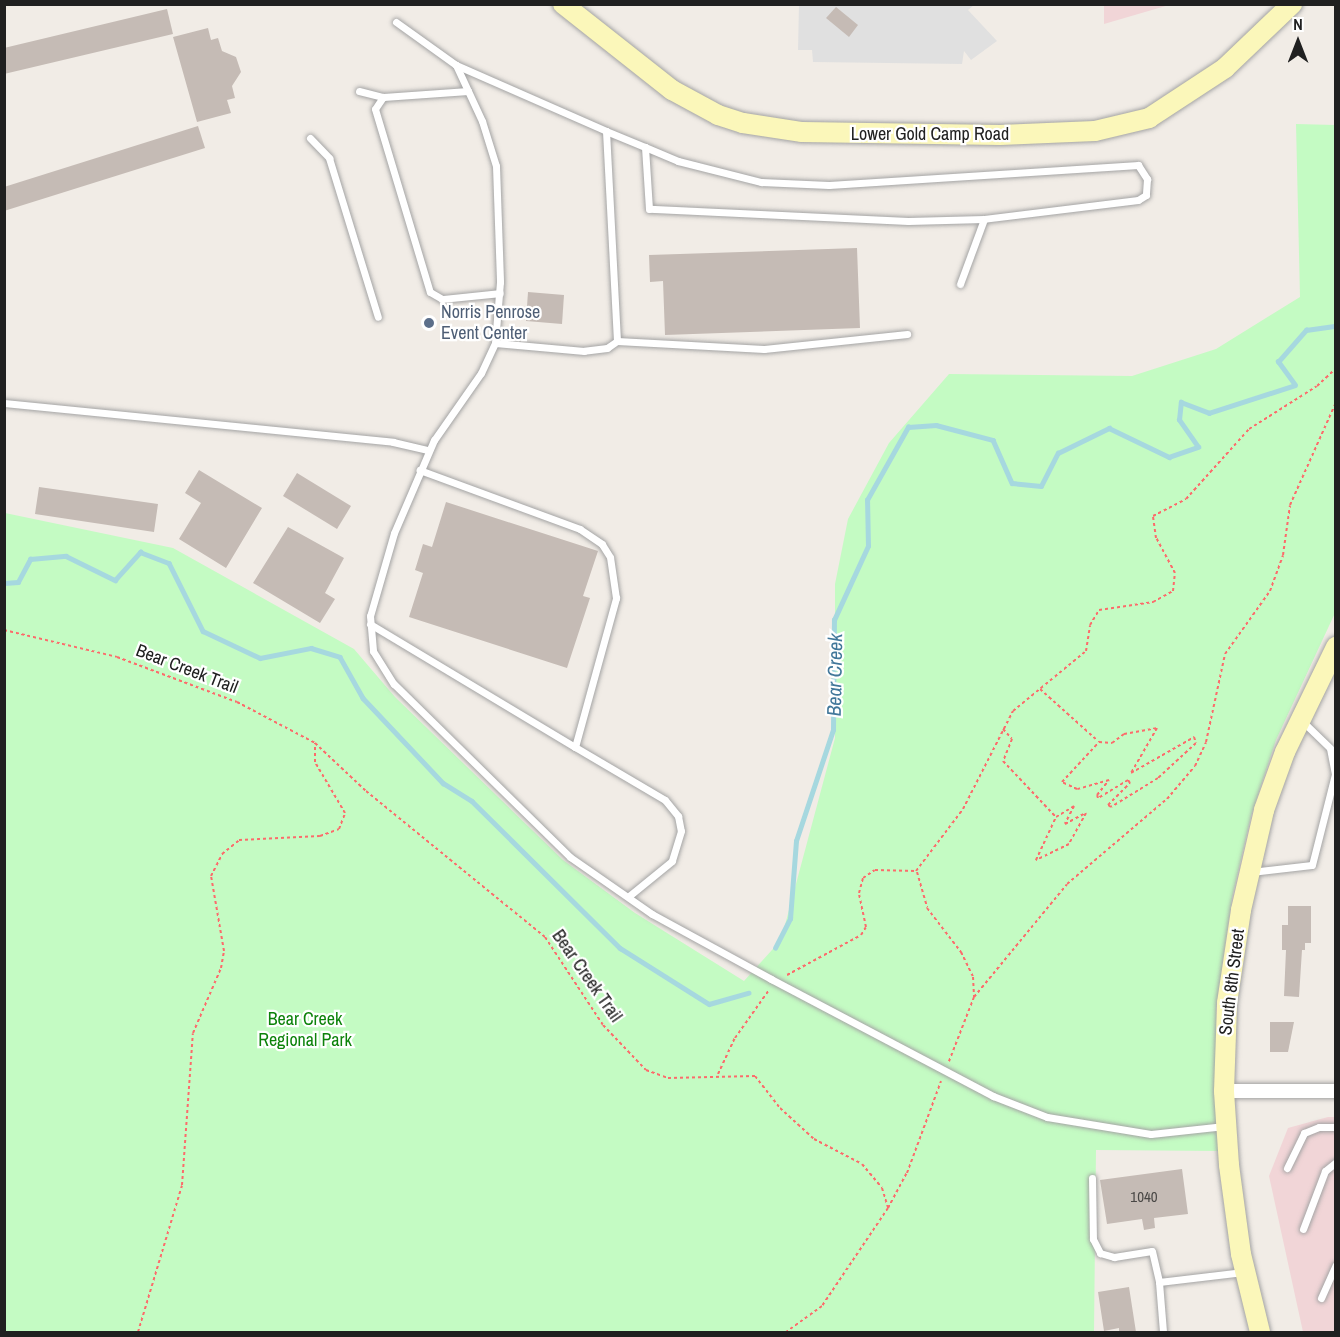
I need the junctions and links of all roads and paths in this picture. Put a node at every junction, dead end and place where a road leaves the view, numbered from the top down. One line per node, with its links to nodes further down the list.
1 (563, 4): 2 (street, Lower Gold Camp Road)
2 (1292, 4)
3 (396, 22): 4 (lane)
4 (456, 65): 6 (lane); 8 (lane)
5 (359, 91): 7 (lane)
6 (468, 91): 7 (lane); 13 (lane)
7 (383, 97): 13 (lane)
8 (606, 131): 10 (lane); 16 (lane)
9 (310, 138): 14 (lane)
10 (645, 147): 11 (lane); 11 (lane)
11 (984, 219): 12 (lane)
12 (960, 284)
13 (500, 293): 17 (lane)
14 (378, 317)
15 (907, 334): 16 (lane)
16 (617, 341): 17 (lane)
17 (495, 343): 21 (lane)
18 (1335, 368): 26 (path)
19 (1335, 402): 37 (path)
20 (4, 403): 21 (lane)
21 (429, 450): 22 (lane)
22 (420, 470): 23 (lane); 31 (lane)
23 (370, 624): 31 (lane); 35 (lane)
24 (4, 630): 30 (path, Bear Creek Trail)
25 (1335, 646): 27 (street, South 8th Street)
26 (1040, 689): 28 (path); 29 (path)
27 (1300, 719): 34 (street, South 8th Street); 34 (lane)
28 (1003, 729): 32 (path); 33 (path)
29 (1099, 742): 29 (path)
30 (315, 743): 39 (path, Bear Creek Trail); 53 (path)
31 (575, 747): 35 (lane)
32 (1056, 817): 32 (path)
33 (916, 871): 36 (path); 37 (path)
34 (1249, 872): 40 (street, South 8th Street)
35 (629, 896): 36 (lane)
36 (776, 981): 38 (lane); 39 (path)
37 (974, 997): 38 (path)
38 (945, 1071): 42 (lane); 47 (path)
39 (718, 1074): 47 (path, Bear Creek Trail)
40 (1224, 1091): 41 (street); 42 (street, South 8th Street)
41 (1335, 1091)
42 (1225, 1126): 50 (street, South 8th Street)
43 (1335, 1127): 45 (lane)
44 (1335, 1162): 48 (lane)
45 (1287, 1168)
46 (1092, 1178): 51 (lane)
47 (888, 1208): 54 (path)
48 (1303, 1229)
49 (1335, 1265): 52 (lane)
50 (1245, 1272): 51 (lane); 56 (street, South 8th Street)
51 (1159, 1282): 55 (lane)
52 (1322, 1298)
53 (138, 1332)
54 (786, 1332)
55 (1163, 1332)
56 (1260, 1332)

